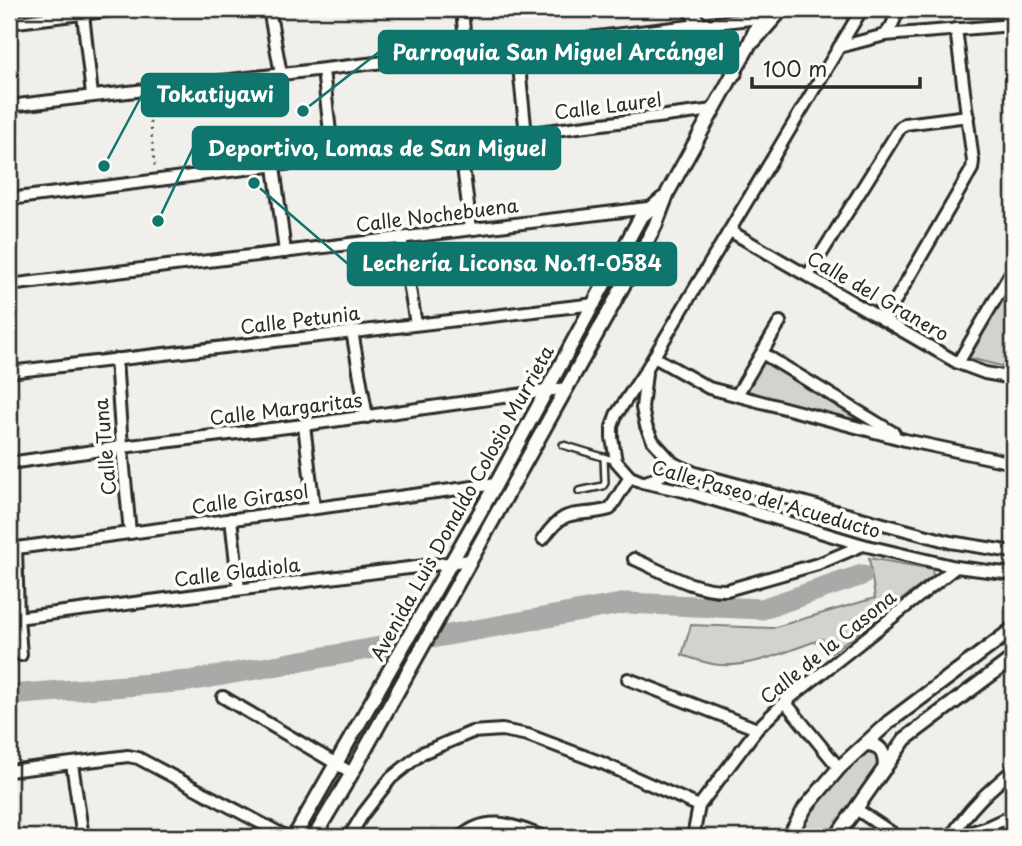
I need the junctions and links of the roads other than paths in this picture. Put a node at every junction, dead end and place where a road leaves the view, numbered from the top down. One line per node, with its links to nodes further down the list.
1 (121, 9): 9 (street)
2 (269, 9): 22 (street)
3 (462, 9): 19 (street)
4 (689, 9): 13 (street)
5 (862, 9): 17 (street, Calle Paseo del Acueducto)
6 (899, 9): 15 (street)
7 (778, 12): 10 (street); 18 (street, Avenida Luis Donaldo Colosio Murrieta)
8 (34, 14): 9 (street); 11 (street)
9 (83, 14): 23 (street)
10 (762, 14): 13 (street); 18 (street, Avenida Luis Donaldo Colosio Murrieta)
11 (9, 23)
12 (1013, 25): 14 (street)
13 (701, 26): 16 (street); 21 (street)
14 (956, 29): 15 (street); 26 (street)
15 (885, 35): 17 (street)
16 (517, 47): 19 (street); 27 (street)
17 (839, 47): 34 (street, Calle Paseo del Acueducto)
18 (747, 49): 21 (street, Avenida Luis Donaldo Colosio Murrieta)
19 (466, 53): 20 (street)
20 (323, 70): 22 (street); 29 (street)
21 (735, 73): 25 (street, Avenida Luis Donaldo Colosio Murrieta)
22 (281, 74): 23 (street)
23 (92, 95): 24 (street)
24 (9, 106)
25 (713, 110): 27 (street, Calle Laurel); 32 (street, Avenida Luis Donaldo Colosio Murrieta)
26 (968, 116): 38 (street); 41 (street)
27 (526, 135): 28 (street, Calle Laurel)
28 (460, 143): 29 (street, Calle Laurel); 33 (street)
29 (333, 159): 30 (street, Calle Laurel)
30 (274, 166): 31 (street, Calle Laurel); 36 (street)
31 (9, 199)
32 (658, 206): 33 (street, Calle Nochebuena); 40 (street, Avenida Luis Donaldo Colosio Murrieta); 52 (street, Avenida Luis Donaldo Colosio Murrieta)
33 (471, 229): 35 (street, Calle Nochebuena)
34 (730, 231): 38 (street, Calle del Granero); 46 (street, Calle Paseo del Acueducto)
35 (401, 237): 36 (street, Calle Nochebuena); 43 (street)
36 (285, 251): 39 (street, Calle Nochebuena)
37 (1013, 269): 48 (street)
38 (808, 275): 41 (street, Calle del Granero)
39 (9, 285)
40 (595, 304): 43 (street, Calle Petunia); 53 (street, Avenida Luis Donaldo Colosio Murrieta)
41 (884, 320): 48 (street, Calle del Granero)
42 (779, 322): 45 (street)
43 (416, 324): 44 (street, Calle Petunia)
44 (352, 331): 47 (street, Calle Petunia); 55 (street)
45 (762, 354): 54 (street); 57 (street)
46 (654, 357): 49 (street, Calle Paseo del Acueducto); 54 (street)
47 (116, 359): 50 (street, Calle Petunia); 59 (street, Calle Tuna)
48 (958, 363): 51 (street, Calle del Granero)
49 (646, 370): 61 (street, Calle Paseo del Acueducto); 63 (street, Calle Paseo del Acueducto)
50 (9, 371)
51 (1013, 378)
52 (567, 388): 53 (street, Calle Margaritas); 77 (street, Avenida Luis Donaldo Colosio Murrieta)
53 (548, 390): 55 (street, Calle Margaritas); 67 (street, Avenida Luis Donaldo Colosio Murrieta)
54 (737, 395): 57 (street)
55 (367, 417): 56 (street, Calle Margaritas)
56 (304, 425): 59 (street, Calle Margaritas); 69 (street)
57 (905, 440): 64 (street)
58 (563, 446): 60 (lane)
59 (122, 447): 62 (street, Calle Margaritas); 71 (street, Calle Tuna)
60 (604, 457): 61 (lane); 68 (lane)
61 (616, 461): 65 (street, Calle Paseo del Acueducto)
62 (9, 463)
63 (673, 463): 66 (street); 75 (street, Calle Paseo del Acueducto)
64 (1013, 463)
65 (629, 477): 66 (street, Calle Paseo del Acueducto); 72 (street)
66 (642, 482): 73 (street, Calle Paseo del Acueducto)
67 (496, 485): 69 (street, Calle Girasol); 78 (street, Avenida Luis Donaldo Colosio Murrieta)
68 (579, 491)
69 (314, 508): 70 (street, Calle Girasol)
70 (231, 519): 71 (street, Calle Girasol); 81 (street)
71 (130, 533): 74 (street, Calle Girasol)
72 (542, 539)
73 (863, 545): 76 (street); 79 (street, Calle Paseo del Acueducto)
74 (12, 549): 83 (street)
75 (1013, 552)
76 (635, 559)
77 (471, 561): 78 (street, Calle Gladiola); 84 (street, Avenida Luis Donaldo Colosio Murrieta)
78 (452, 563): 81 (street, Calle Gladiola); 82 (street, Avenida Luis Donaldo Colosio Murrieta)
79 (956, 567): 80 (street, Calle Paseo del Acueducto); 90 (street, Calle de la Casona)
80 (1013, 574)
81 (239, 589): 83 (street, Calle Gladiola)
82 (420, 616): 84 (street); 94 (street, Avenida Luis Donaldo Colosio Murrieta)
83 (13, 618): 86 (street)
84 (435, 621): 99 (street, Avenida Luis Donaldo Colosio Murrieta)
85 (1013, 629): 92 (street)
86 (21, 655)
87 (1013, 657): 96 (street)
88 (628, 679): 91 (street)
89 (223, 697): 94 (street)
90 (785, 702): 91 (street, Calle de la Casona); 95 (street)
91 (757, 729): 100 (street, Calle de la Casona)
92 (866, 744): 95 (street); 96 (street)
93 (72, 764): 98 (street); 103 (street); 104 (street)
94 (337, 764): 99 (street); 105 (street, Avenida Luis Donaldo Colosio Murrieta)
95 (839, 768): 111 (street)
96 (885, 768): 101 (street)
97 (1013, 770): 114 (street)
98 (9, 772)
99 (352, 773): 106 (street, Avenida Luis Donaldo Colosio Murrieta)
100 (699, 806): 107 (street); 110 (street, Calle de la Casona)
101 (856, 809): 112 (street); 113 (street)
102 (1013, 816): 114 (street)
103 (83, 837)
104 (287, 837)
105 (294, 837)
106 (314, 837)
107 (349, 837)
108 (461, 837): 109 (street)
109 (544, 837)
110 (693, 837)
111 (789, 837)
112 (836, 837)
113 (898, 837)
114 (953, 837)

